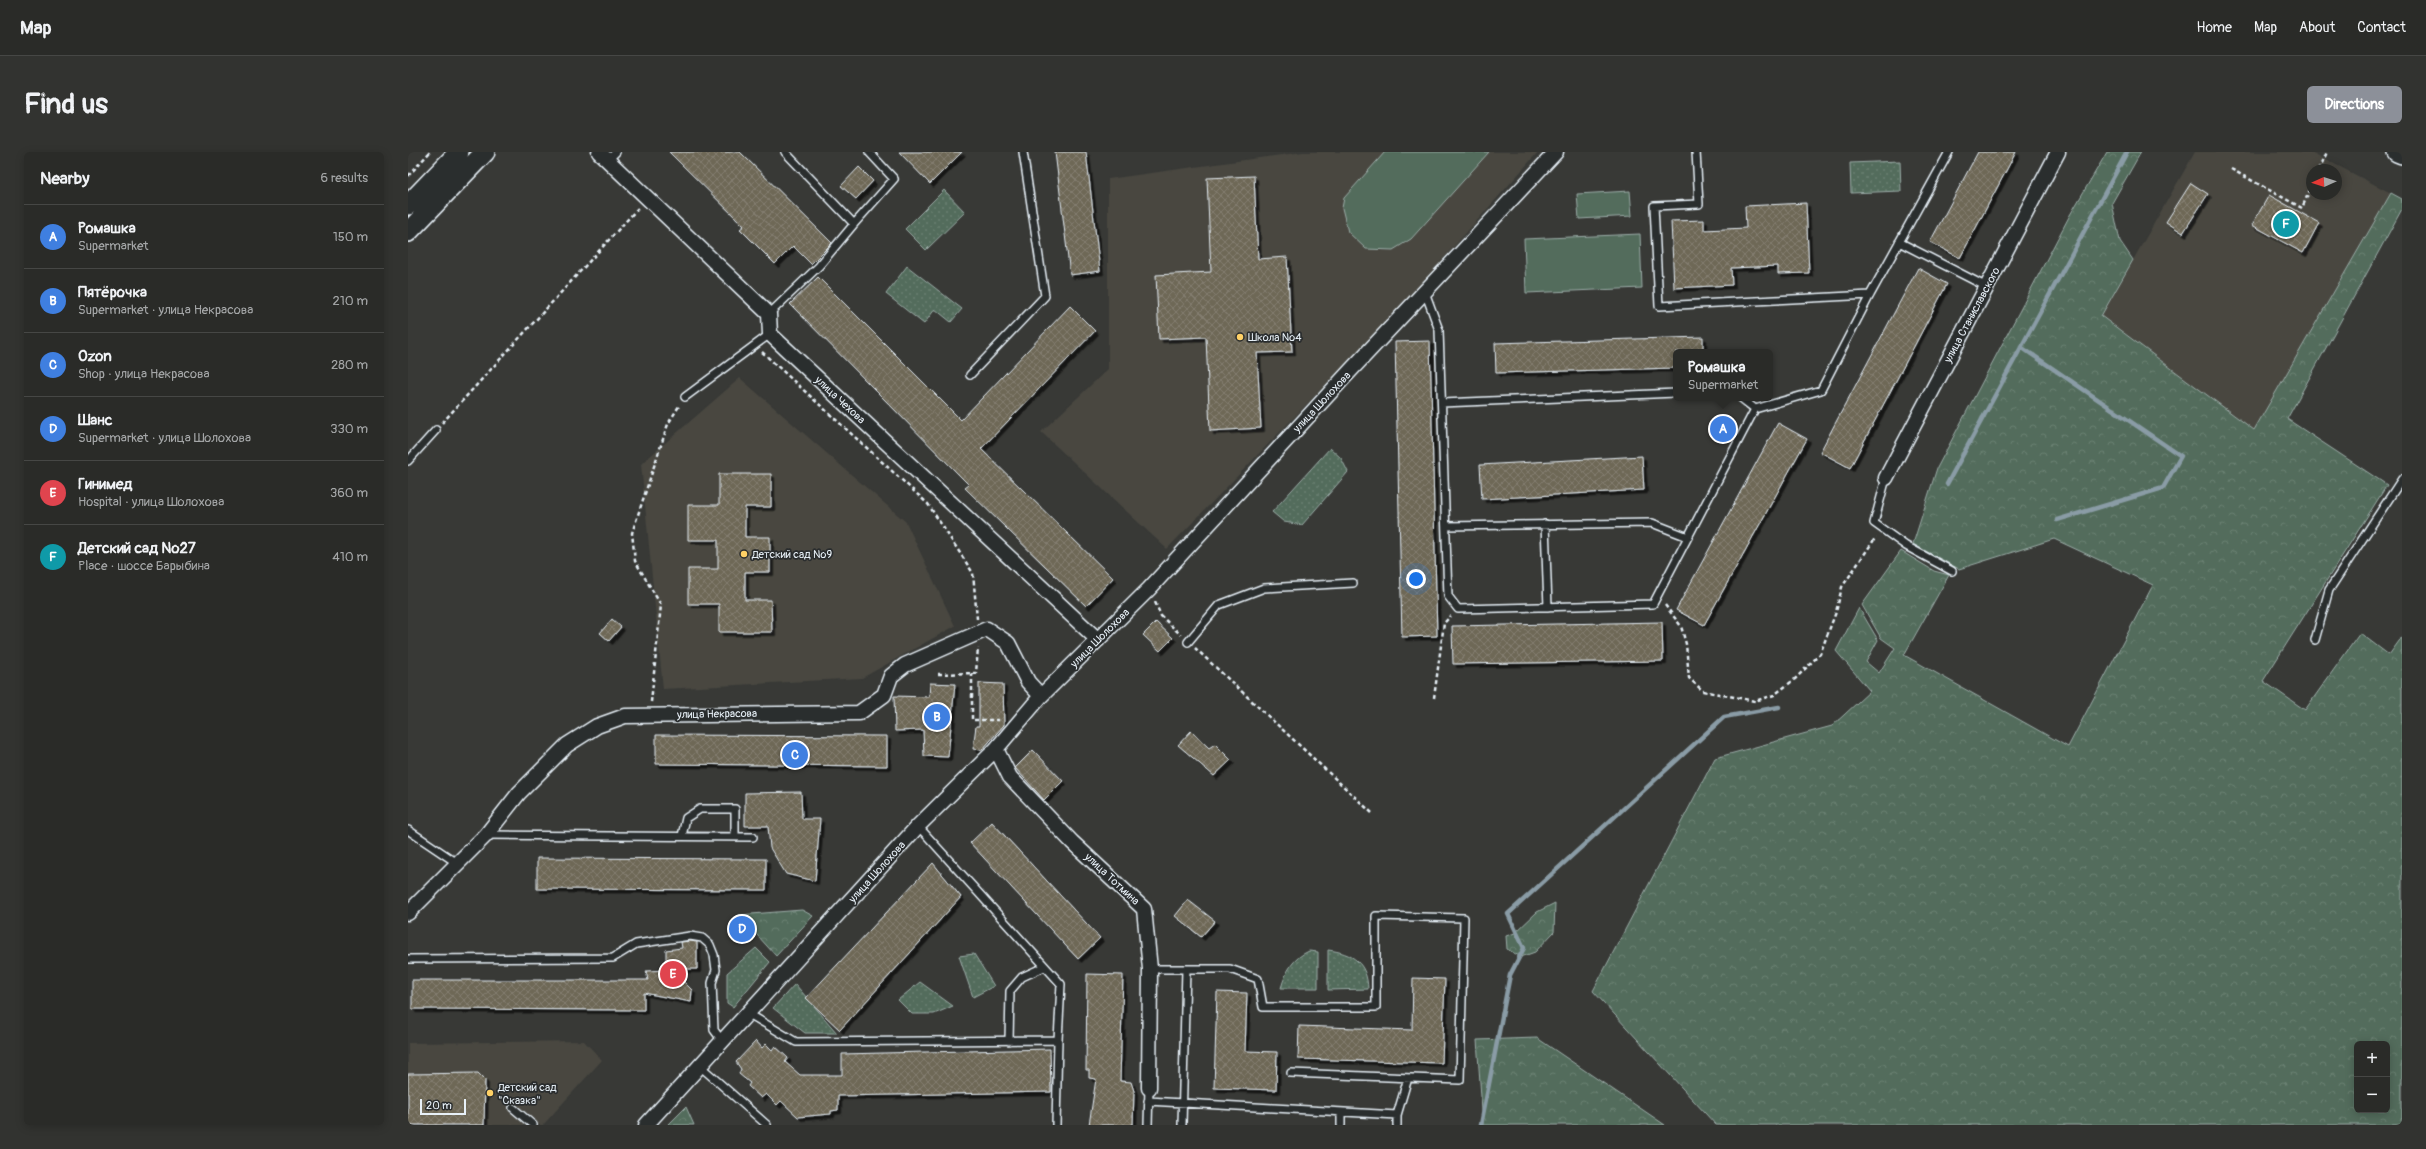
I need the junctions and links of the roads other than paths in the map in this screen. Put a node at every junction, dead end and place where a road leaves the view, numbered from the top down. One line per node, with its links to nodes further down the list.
1 (459, 152): 13 (main road)
2 (485, 152): 15 (main road)
3 (785, 152): 14 (lane)
4 (868, 152): 14 (lane)
5 (1023, 152): 22 (lane)
6 (1556, 152): 18 (street, улица Шолохова)
7 (1696, 152): 19 (lane)
8 (1949, 152): 16 (lane)
9 (2058, 152): 17 (street, улица Станиславского)
10 (2398, 152): 11 (main road)
11 (2402, 154)
12 (608, 155): 20 (street)
13 (408, 205)
14 (854, 224): 20 (lane)
15 (408, 232)
16 (1899, 242): 17 (lane); 19 (lane)
17 (1987, 287): 30 (street, улица Станиславского)
18 (1425, 292): 26 (lane); 38 (street, улица Шолохова)
19 (1870, 295): 27 (lane)
20 (769, 314): 21 (street)
21 (770, 334): 24 (lane); 38 (street, улица Чехова)
22 (970, 375)
23 (1673, 393): 26 (lane)
24 (685, 397)
25 (1745, 401): 27 (lane)
26 (1442, 402): 33 (lane)
27 (1755, 409): 34 (lane)
28 (436, 430): 29 (lane)
29 (408, 461)
30 (1886, 478): 35 (lane)
31 (2402, 479): 39 (lane)
32 (1545, 524): 33 (lane); 34 (lane); 37 (lane)
33 (1446, 526): 37 (lane)
34 (1688, 536): 37 (lane)
35 (1952, 571)
36 (1353, 583): 40 (lane)
37 (1548, 607)
38 (1098, 640): 41 (street, улица Шолохова)
39 (2315, 640)
40 (1188, 642)
41 (1041, 696): 42 (street, улица Шолохова); 45 (street, улица Некрасова)
42 (996, 749): 43 (street, улица Шолохова); 53 (street, улица Тотмина)
43 (918, 826): 52 (lane); 55 (street, улица Шолохова)
44 (408, 830): 49 (lane)
45 (486, 835): 46 (lane); 49 (street, улица Некрасова)
46 (682, 836): 47 (lane); 47 (lane)
47 (735, 837): 48 (lane)
48 (753, 837)
49 (457, 863): 50 (street, улица Некрасова)
50 (408, 913)
51 (408, 959): 58 (lane)
52 (1044, 967): 56 (lane); 57 (lane)
53 (1150, 969): 54 (lane); 62 (street, улица Тотмина)
54 (1186, 969): 61 (lane); 63 (lane)
55 (749, 1014): 57 (lane); 58 (street, улица Шолохова)
56 (1058, 1040): 57 (lane); 70 (lane)
57 (1009, 1041)
58 (723, 1042): 59 (street, улица Шолохова)
59 (700, 1066): 68 (street, улица Шолохова); 69 (lane)
60 (1290, 1073): 61 (lane)
61 (1408, 1078): 66 (lane)
62 (1149, 1095): 63 (lane); 71 (lane)
63 (1183, 1103): 65 (lane); 72 (lane)
64 (513, 1108): 67 (lane)
65 (1341, 1112): 66 (lane); 73 (lane)
66 (1397, 1115): 74 (lane)
67 (533, 1125)
68 (646, 1125)
69 (767, 1125)
70 (1056, 1125)
71 (1148, 1125)
72 (1182, 1125)
73 (1341, 1125)
74 (1397, 1125)

